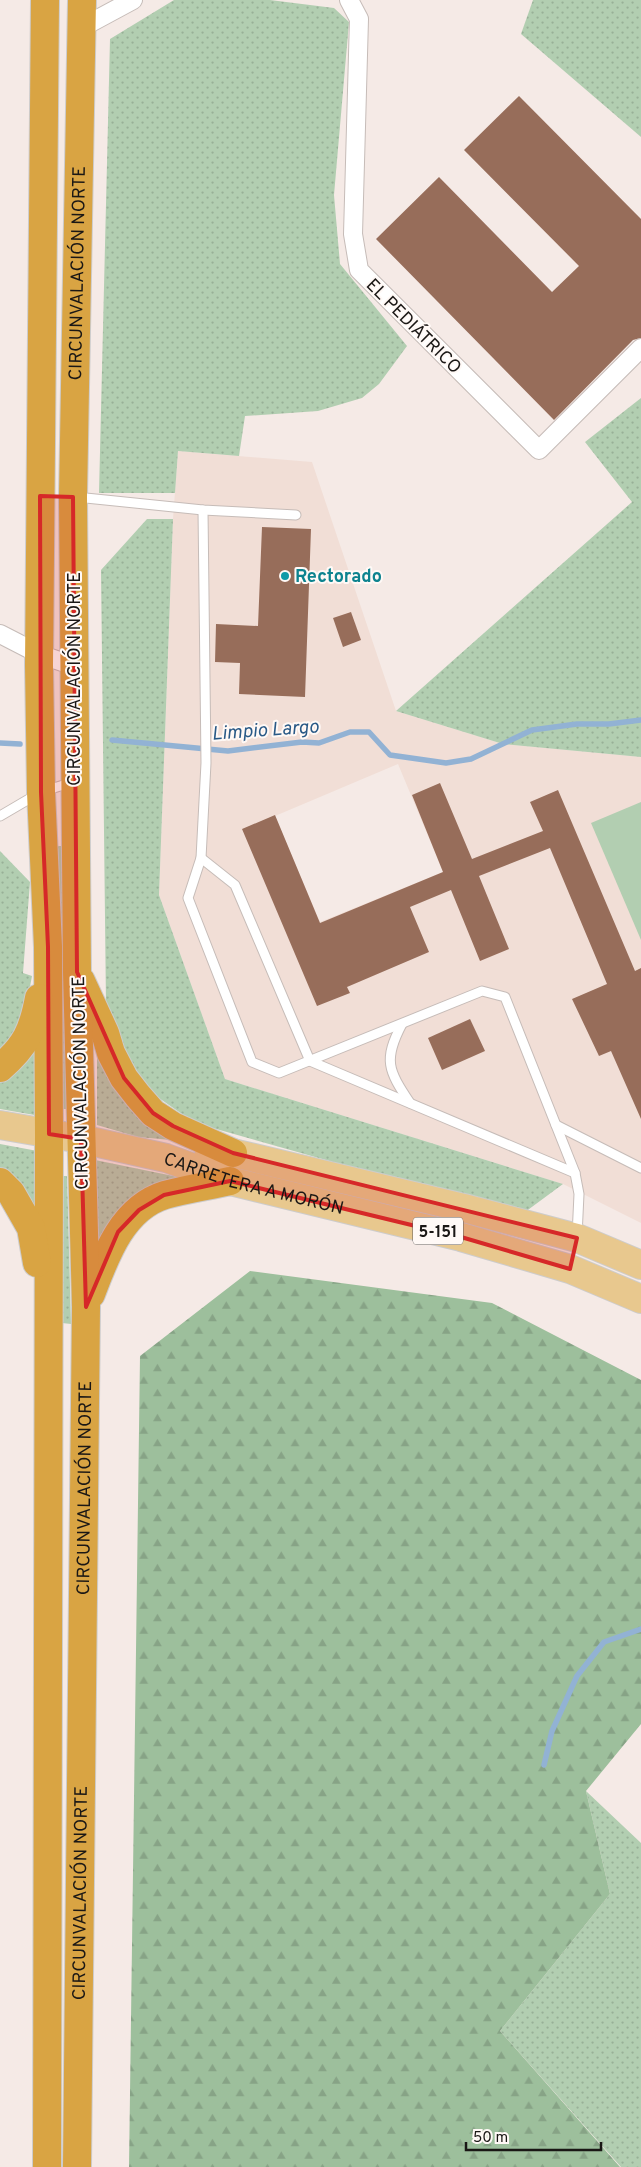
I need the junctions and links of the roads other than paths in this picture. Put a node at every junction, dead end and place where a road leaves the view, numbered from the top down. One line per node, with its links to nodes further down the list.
1 (45, 0): 7 (highway, CIRCUNVALACIÓN NORTE)
2 (82, 0): 5 (highway, CIRCUNVALACIÓN NORTE)
3 (133, 0): 5 (street)
4 (351, 0): 6 (street, EL PEDIÁTRICO)
5 (81, 28): 8 (highway, CIRCUNVALACIÓN NORTE)
6 (641, 348)
7 (40, 496): 8 (highway); 12 (highway, CIRCUNVALACIÓN NORTE)
8 (73, 497): 9 (lane); 13 (highway, CIRCUNVALACIÓN NORTE)
9 (203, 510): 10 (lane); 17 (lane)
10 (296, 515)
11 (0, 634): 12 (street)
12 (39, 654): 13 (street); 15 (highway, CIRCUNVALACIÓN NORTE)
13 (74, 666): 14 (highway, CIRCUNVALACIÓN NORTE)
14 (75, 781): 15 (lane); 19 (highway, CIRCUNVALACIÓN NORTE)
15 (41, 792): 16 (lane); 18 (highway, CIRCUNVALACIÓN NORTE)
16 (0, 816)
17 (201, 858): 21 (lane); 21 (lane)
18 (48, 947): 22 (highway); 26 (highway, CIRCUNVALACIÓN NORTE)
19 (77, 972): 27 (highway, CIRCUNVALACIÓN NORTE); 28 (highway)
20 (402, 1024): 21 (lane); 23 (lane); 25 (lane)
21 (310, 1061): 23 (lane)
22 (0, 1068)
23 (410, 1103): 31 (lane)
24 (0, 1124): 26 (main road, 5-151)
25 (556, 1125): 30 (lane); 31 (lane)
26 (49, 1134): 27 (main road, 5-151); 39 (highway, CIRCUNVALACIÓN NORTE)
27 (81, 1139): 29 (main road, 5-151); 38 (highway, CIRCUNVALACIÓN NORTE)
28 (233, 1153): 29 (main road, CARRETERA A MORÓN / 5-151); 34 (main road, CARRETERA A MORÓN / 5-151)
29 (166, 1158): 32 (main road, CARRETERA A MORÓN / 5-151)
30 (641, 1168)
31 (575, 1173): 34 (lane)
32 (230, 1181): 36 (main road, CARRETERA A MORÓN / 5-151); 38 (highway)
33 (0, 1182): 39 (highway)
34 (577, 1238): 35 (main road, CARRETERA A MORÓN / 5-151); 36 (main road)
35 (641, 1265)
36 (570, 1269): 37 (main road, CARRETERA A MORÓN / 5-151)
37 (641, 1299)
38 (86, 1308): 41 (highway, CIRCUNVALACIÓN NORTE)
39 (50, 1346): 40 (highway, CIRCUNVALACIÓN NORTE)
40 (47, 2167)
41 (77, 2167)

